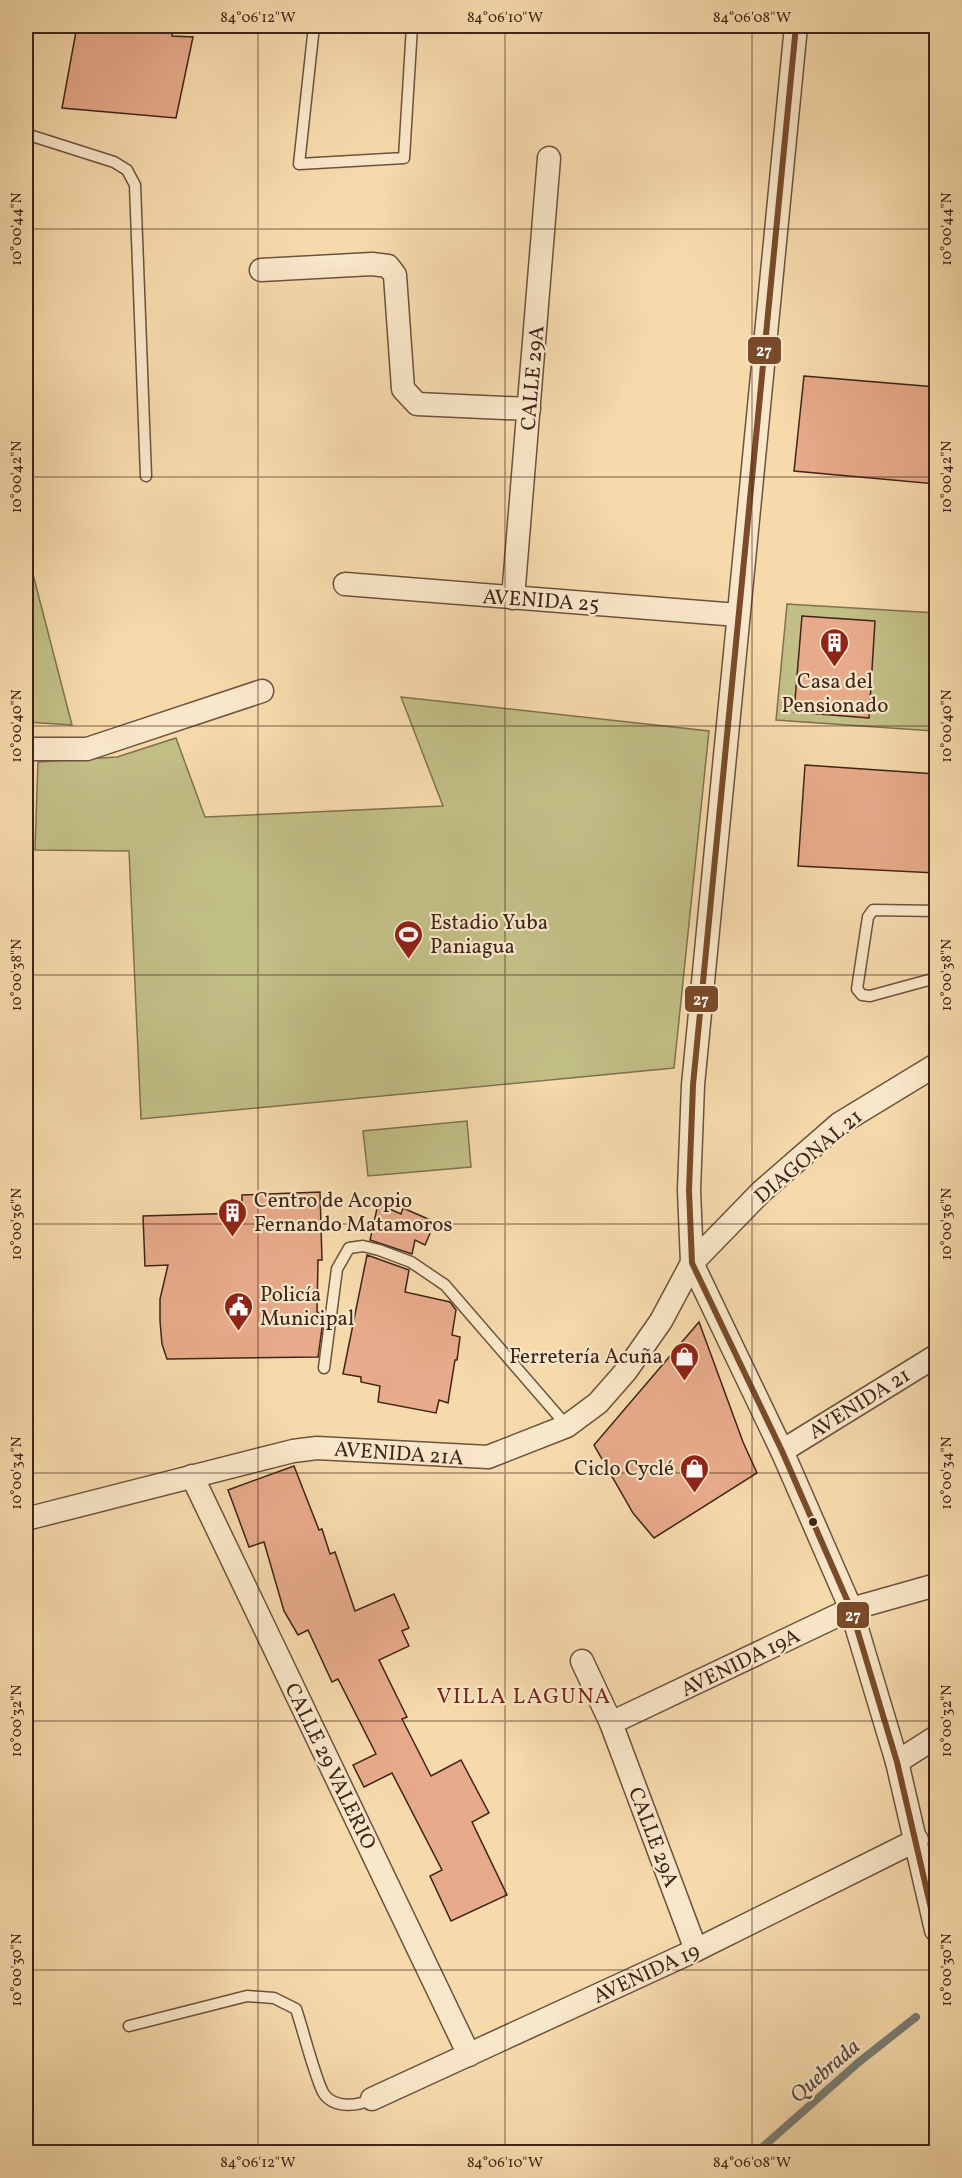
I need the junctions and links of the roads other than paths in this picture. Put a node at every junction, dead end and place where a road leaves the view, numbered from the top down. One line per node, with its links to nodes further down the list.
1 (314, 26): 2 (lane)
2 (412, 26)
3 (796, 26): 11 (street)
4 (26, 134): 8 (lane)
5 (549, 158): 7 (street, CALLE 29A)
6 (261, 270): 7 (street)
7 (529, 409): 10 (street, CALLE 29A)
8 (146, 476)
9 (345, 584): 10 (street, AVENIDA 25)
10 (513, 598): 11 (street, AVENIDA 25)
11 (738, 615): 17 (street)
12 (262, 691): 13 (street)
13 (26, 749)
14 (936, 910): 15 (lane)
15 (936, 978)
16 (936, 1065): 17 (street, DIAGONAL 21)
17 (692, 1263): 20 (street, AVENIDA 21A); 21 (street)
18 (936, 1356): 21 (street, AVENIDA 21)
19 (324, 1368): 20 (lane)
20 (567, 1426): 22 (street, AVENIDA 21A)
21 (782, 1451): 25 (street)
22 (192, 1476): 23 (street, AVENIDA 21A); 34 (street, CALLE 29 VALERIO)
23 (26, 1519)
24 (936, 1585): 25 (street, AVENIDA 19A)
25 (851, 1609): 27 (street, AVENIDA 19A); 29 (street)
26 (582, 1661): 27 (street)
27 (611, 1723): 32 (street, CALLE 29A)
28 (936, 1737): 29 (street)
29 (897, 1762): 30 (street)
30 (917, 1840): 31 (street); 32 (street, AVENIDA 19)
31 (936, 1930)
32 (696, 1950): 34 (street, AVENIDA 19)
33 (129, 2026): 35 (lane)
34 (469, 2055): 35 (street, AVENIDA 19)
35 (372, 2099)

